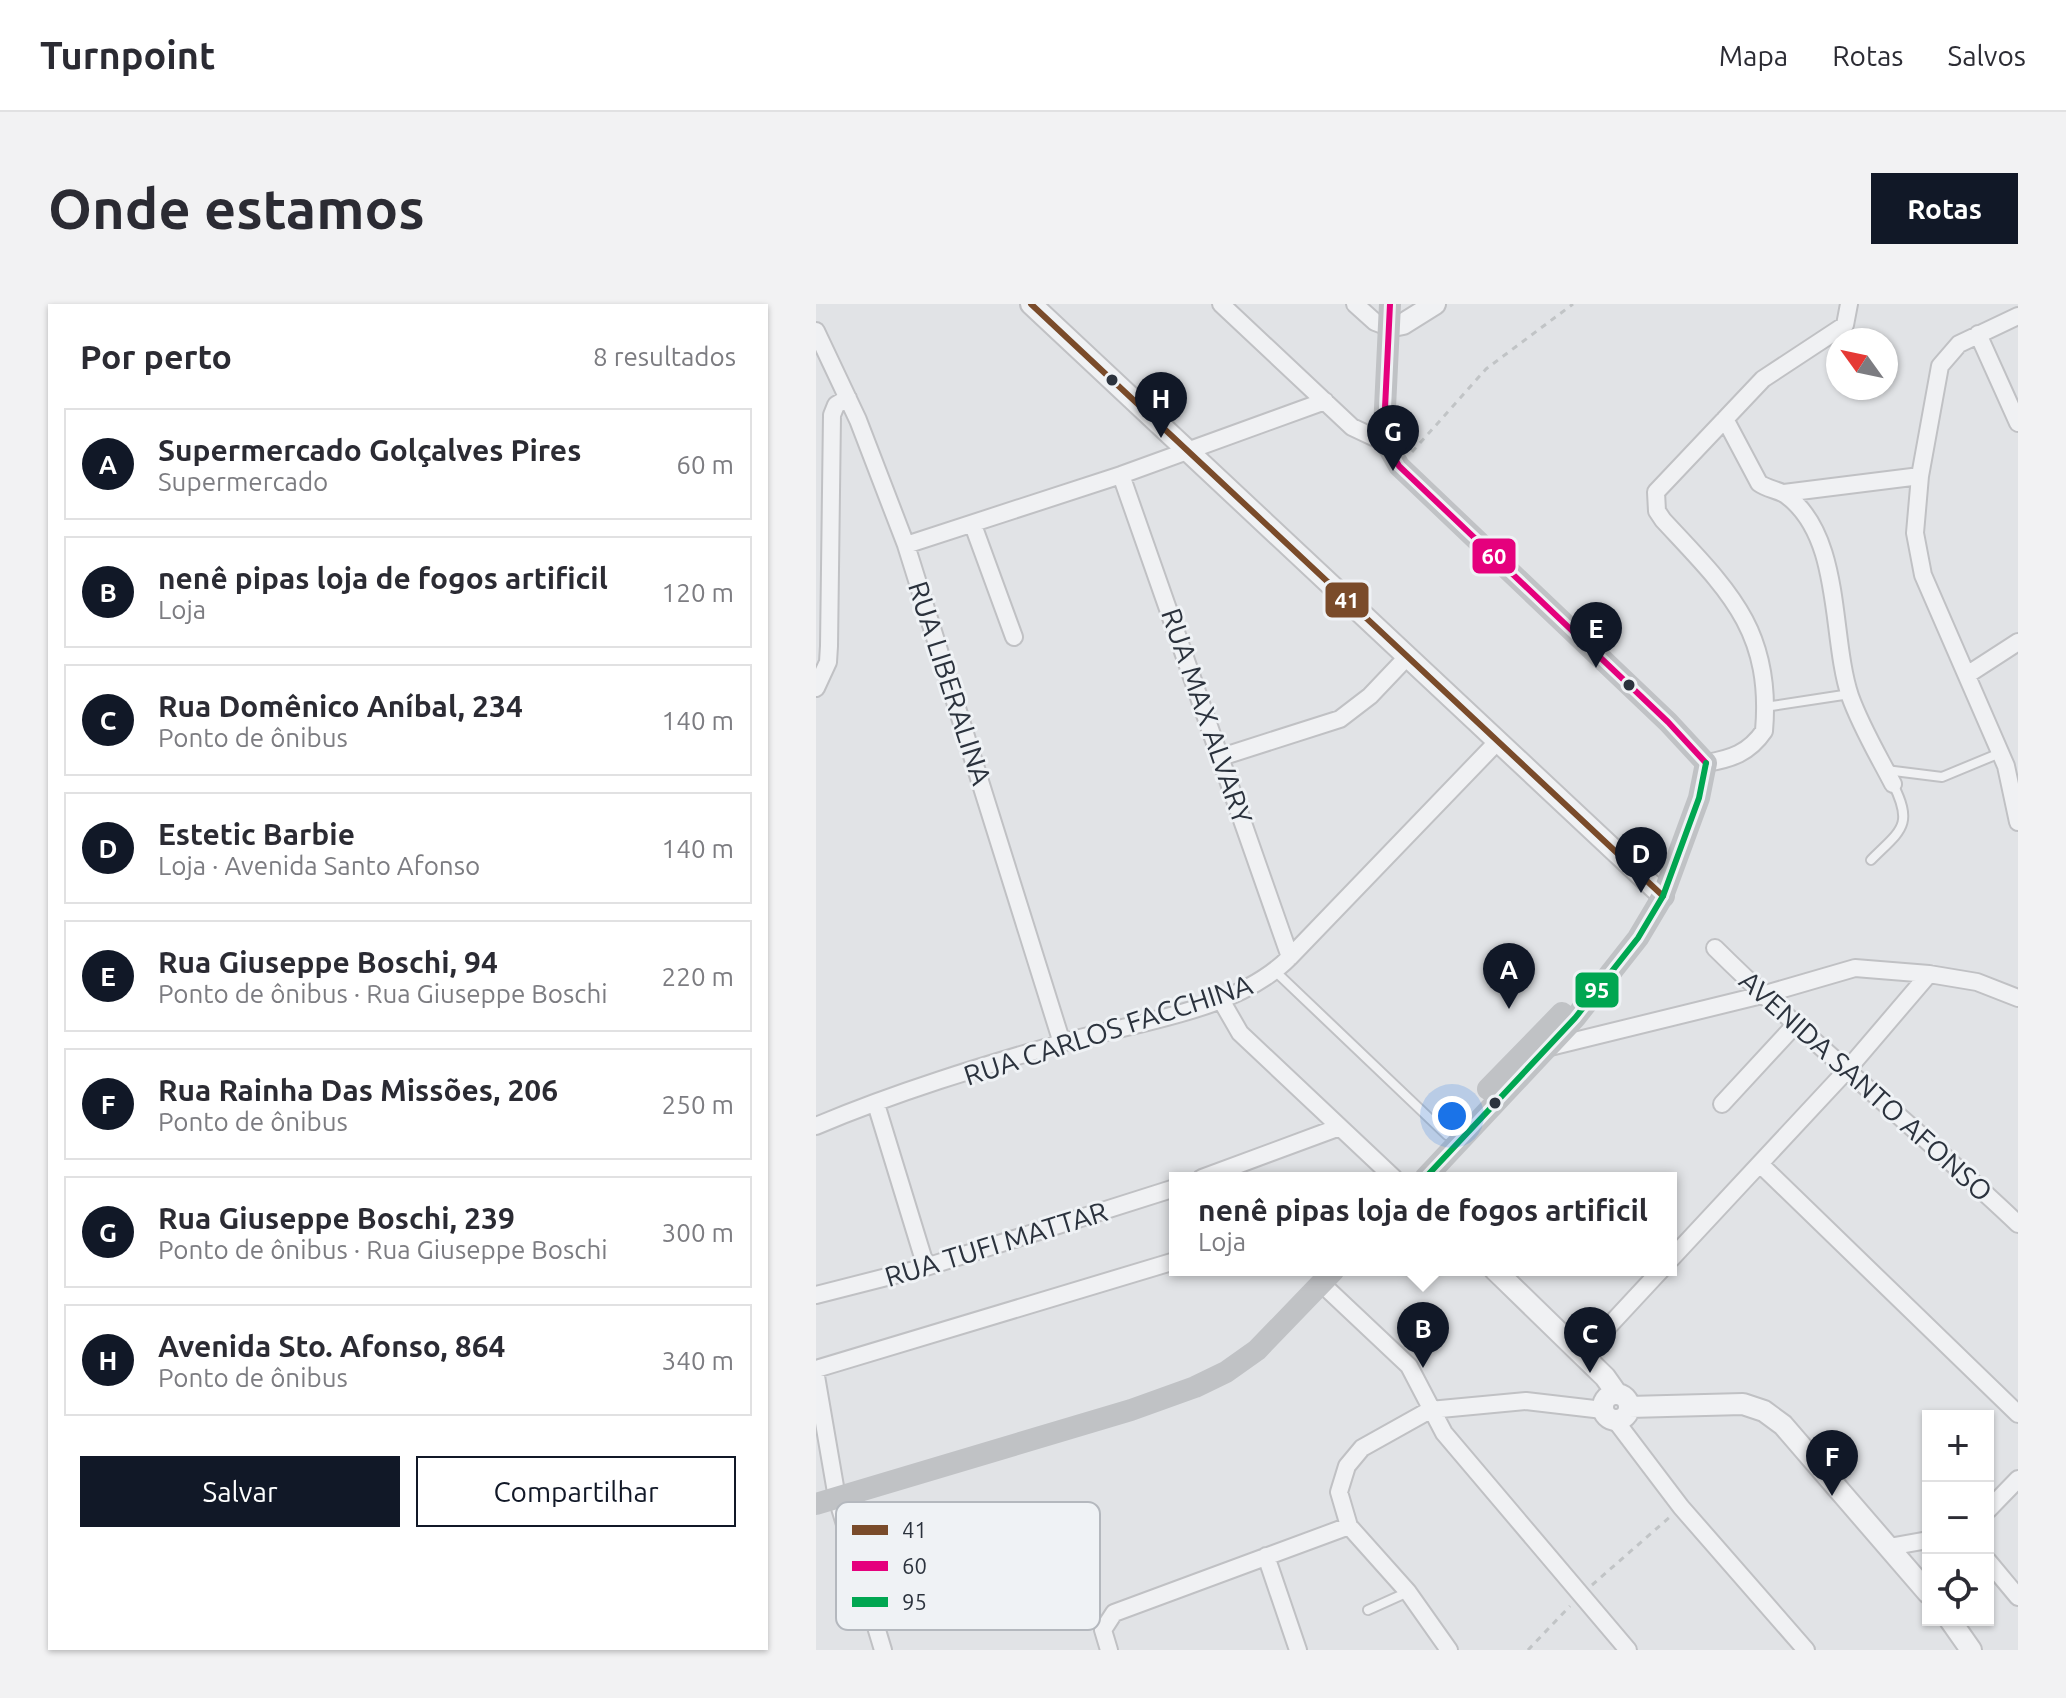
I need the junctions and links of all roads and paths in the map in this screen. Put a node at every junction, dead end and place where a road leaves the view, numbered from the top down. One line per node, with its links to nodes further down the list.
1 (1031, 304): 17 (street)
2 (1221, 304): 13 (street)
3 (1355, 304): 9 (street)
4 (1390, 304): 9 (main road)
5 (1435, 304): 9 (street)
6 (1573, 304): 18 (path)
7 (1849, 304): 14 (street)
8 (2018, 316): 11 (street)
9 (1388, 327): 16 (main road)
10 (816, 331): 12 (street, RUA LIBERALINA)
11 (1978, 334): 15 (street); 20 (street)
12 (848, 398): 23 (street, RUA LIBERALINA); 28 (street)
13 (1325, 401): 16 (street); 17 (street)
14 (1725, 419): 21 (street); 30 (street)
15 (2018, 423)
16 (1386, 443): 18 (main road)
17 (1187, 451): 19 (street); 26 (street)
18 (1399, 466): 34 (main road)
19 (1121, 475): 22 (street); 33 (street, RUA MAX ALVARY)
20 (1920, 476): 21 (street); 27 (street)
21 (1784, 493): 29 (street)
22 (973, 525): 23 (street); 24 (street)
23 (906, 545): 48 (street, RUA LIBERALINA)
24 (1014, 637)
25 (2018, 642): 27 (street)
26 (1408, 656): 31 (street); 33 (street)
27 (1967, 675): 32 (street)
28 (816, 688)
29 (1850, 694): 30 (lane); 35 (street)
30 (1764, 708): 34 (street)
31 (1498, 741): 39 (street); 41 (street, RUA CARLOS FACCHINA)
32 (2000, 753): 35 (lane); 36 (street)
33 (1221, 757): 41 (street, RUA MAX ALVARY)
34 (1706, 763): 39 (main road)
35 (1890, 777): 38 (lane)
36 (2015, 785): 37 (street)
37 (2018, 822)
38 (1871, 860)
39 (1663, 896): 49 (main road)
40 (1715, 948): 44 (street, AVENIDA SANTO AFONSO)
41 (1290, 957): 42 (street, RUA CARLOS FACCHINA)
42 (1276, 972): 46 (street, RUA CARLOS FACCHINA); 55 (lane)
43 (1929, 974): 44 (street); 45 (street); 50 (street)
44 (1762, 995): 47 (street, AVENIDA SANTO AFONSO); 49 (street)
45 (2018, 998)
46 (1221, 1000): 48 (street, RUA CARLOS FACCHINA); 54 (street)
47 (1795, 1025): 50 (street, AVENIDA SANTO AFONSO); 52 (street)
48 (1062, 1043): 51 (street, RUA CARLOS FACCHINA)
49 (1539, 1046): 55 (main road); 60 (main road)
50 (1847, 1070): 56 (street); 62 (street, AVENIDA SANTO AFONSO)
51 (876, 1104): 53 (street, RUA CARLOS FACCHINA); 65 (street)
52 (1722, 1104)
53 (816, 1126)
54 (1337, 1128): 57 (street); 58 (street)
55 (1447, 1135): 59 (main road)
56 (1760, 1164): 63 (street); 75 (street)
57 (1218, 1172)
58 (1387, 1172)
59 (1417, 1172)
60 (1430, 1172)
61 (1169, 1190): 65 (street, RUA TUFI MATTAR)
62 (2018, 1224)
63 (1677, 1253)
64 (1169, 1263): 71 (street)
65 (926, 1267): 69 (street, RUA TUFI MATTAR)
66 (1506, 1276): 70 (street)
67 (1655, 1276): 70 (street)
68 (1328, 1277): 74 (street); 77 (main road)
69 (816, 1295)
70 (1582, 1355): 73 (street)
71 (816, 1369)
72 (816, 1376): 77 (street)
73 (1616, 1408): 74 (street); 79 (street); 83 (street)
74 (1430, 1410): 80 (street); 88 (street)
75 (2018, 1414)
76 (2018, 1479): 78 (street)
77 (826, 1501): 81 (street)
78 (1994, 1504)
79 (1681, 1507): 88 (path); 99 (street)
80 (1349, 1526): 84 (street); 87 (street)
81 (836, 1527)
82 (1922, 1541): 83 (street)
83 (1889, 1547): 86 (street)
84 (1266, 1556): 94 (street); 95 (street)
85 (1994, 1568): 89 (street)
86 (1922, 1586)
87 (1408, 1592): 90 (lane); 96 (street)
88 (1580, 1595): 97 (path); 98 (street)
89 (2018, 1597)
90 (1368, 1610)
91 (1954, 1626): 100 (street)
92 (875, 1630): 93 (street)
93 (883, 1650)
94 (1109, 1650)
95 (1298, 1650)
96 (1449, 1650)
97 (1528, 1650)
98 (1628, 1650)
99 (1806, 1650)
100 (1971, 1650)

